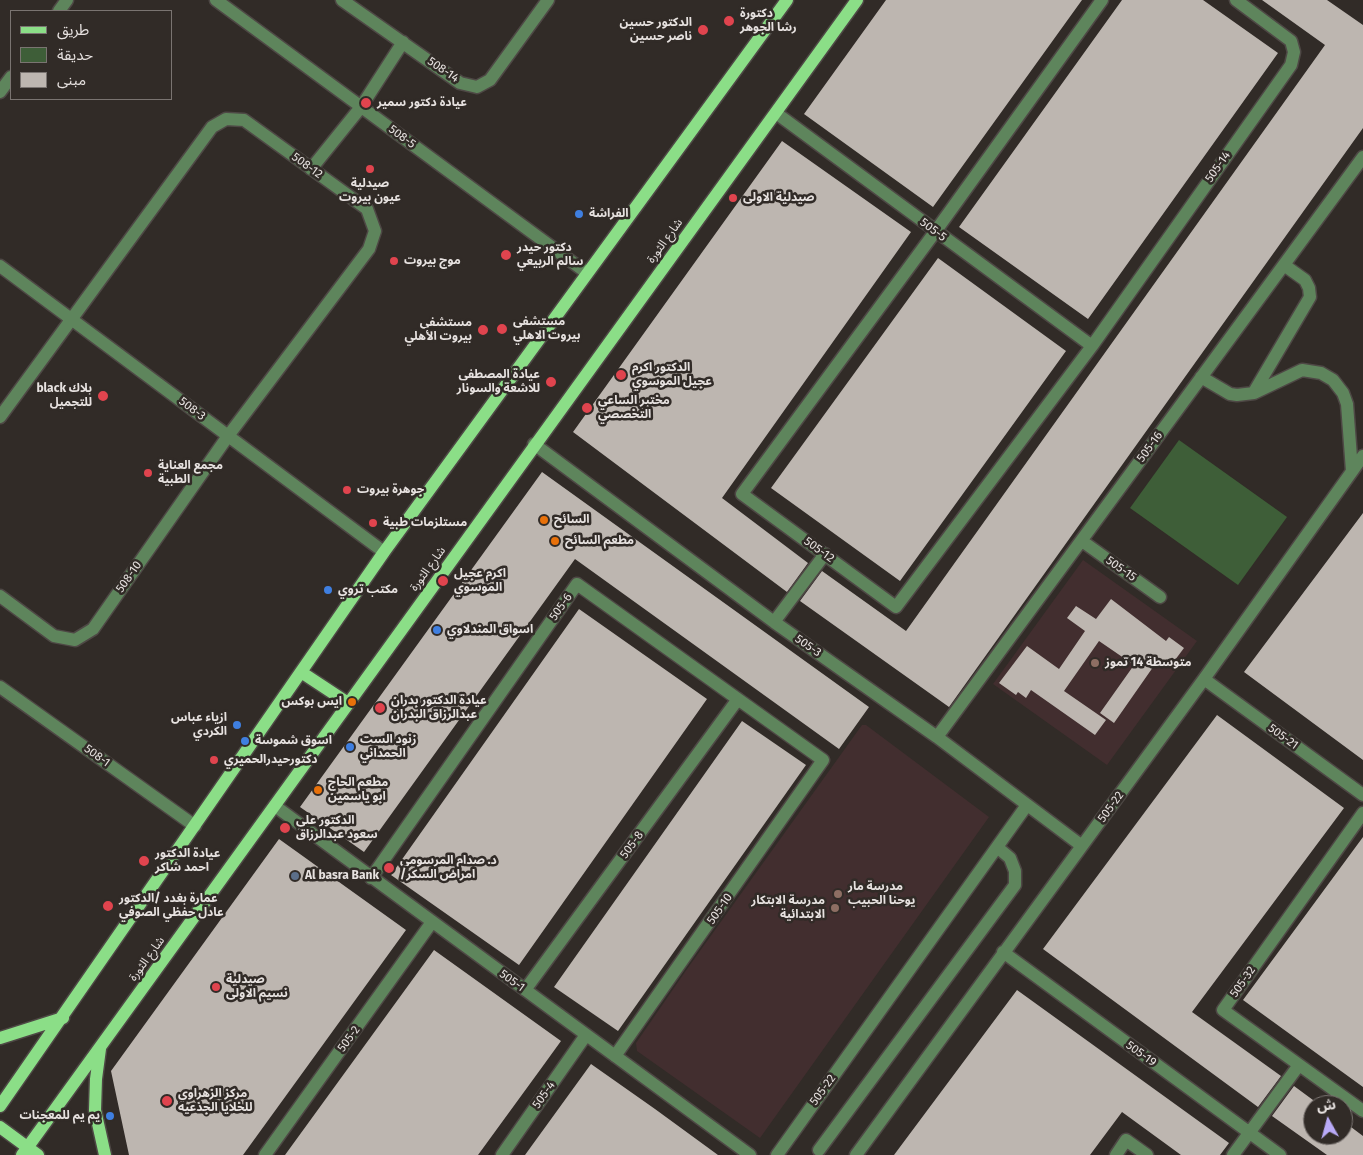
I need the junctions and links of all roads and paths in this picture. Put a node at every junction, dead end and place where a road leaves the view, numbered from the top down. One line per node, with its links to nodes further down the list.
1 (216, 0): 11 (street, 508-5)
2 (342, 0): 8 (street, 508-14)
3 (548, 0): 8 (street, 508-14)
4 (788, 0): 18 (main road)
5 (857, 0): 12 (main road, شارع الثورة)
6 (1102, 0): 15 (street)
7 (1236, 0): 20 (street, 505-14)
8 (403, 42): 11 (street)
9 (10, 78): 10 (street)
10 (0, 92)
11 (361, 107): 14 (street); 18 (street, 508-5)
12 (776, 113): 15 (street, 505-5); 25 (main road, شارع الثورة)
13 (1363, 157): 16 (street, 505-16)
14 (311, 169): 19 (street, 508-12); 24 (street, 508-12)
15 (936, 232): 20 (street, 505-5); 30 (street, 505-12)
16 (1284, 265): 21 (street, 505-16); 22 (street)
17 (0, 266): 19 (street, 508-3)
18 (587, 274): 29 (main road)
19 (71, 319): 23 (street); 24 (street, 508-3)
20 (1092, 346): 30 (street, 505-12)
21 (1201, 378): 22 (street); 28 (street, 505-16)
22 (1254, 393): 27 (street)
23 (0, 417)
24 (228, 436): 29 (street, 508-3); 31 (street, 508-10)
25 (534, 444): 33 (street, 505-3); 38 (main road, شارع الثورة)
26 (1363, 456): 27 (street, 505-22)
27 (1352, 471): 35 (street, 505-22)
28 (1082, 541): 32 (street, 505-15); 39 (street, 505-16)
29 (384, 552): 34 (main road)
30 (825, 554): 33 (street)
31 (0, 596)
32 (1160, 596)
33 (774, 622): 39 (street, 505-3)
34 (301, 672): 38 (main road); 45 (main road)
35 (1204, 679): 41 (street, 505-21); 46 (street, 505-22)
36 (0, 687): 45 (street, 508-1)
37 (738, 699): 40 (street, 505-6); 48 (street, 505-6); 51 (street, 505-8)
38 (348, 704): 43 (main road, شارع الثورة)
39 (937, 737): 42 (street, 505-3)
40 (823, 760): 56 (street, 505-10)
41 (1363, 795)
42 (1027, 805): 46 (street, 505-3); 47 (street, 505-22)
43 (275, 806): 48 (street, 505-1); 55 (main road, شارع الثورة)
44 (1363, 813): 57 (street, 505-32)
45 (195, 826): 52 (main road)
46 (1082, 846): 50 (street, 505-22)
47 (997, 847): 62 (street); 69 (street, 505-22)
48 (371, 878): 49 (street, 505-1)
49 (432, 922): 51 (street, 505-1); 67 (street, 505-2)
50 (1003, 952): 61 (street, 505-19); 70 (street, 505-22)
51 (525, 990): 53 (street, 505-1)
52 (63, 1018): 54 (main road); 58 (main road)
53 (586, 1035): 56 (street, 505-1); 68 (street, 505-4)
54 (0, 1038)
55 (101, 1047): 63 (main road, شارع الثورة); 66 (main road)
56 (615, 1056): 64 (street, 505-1)
57 (1300, 1066): 59 (street, 505-32); 61 (street)
58 (0, 1106)
59 (1363, 1111)
60 (0, 1127): 63 (main road)
61 (1249, 1133): 73 (street); 74 (street, 505-19)
62 (820, 1150)
63 (24, 1151): 65 (main road)
64 (745, 1154)
65 (38, 1155)
66 (105, 1155)
67 (265, 1155)
68 (502, 1155)
69 (777, 1155)
70 (856, 1155)
71 (1116, 1155): 72 (street)
72 (1147, 1155)
73 (1233, 1155)
74 (1280, 1155)

